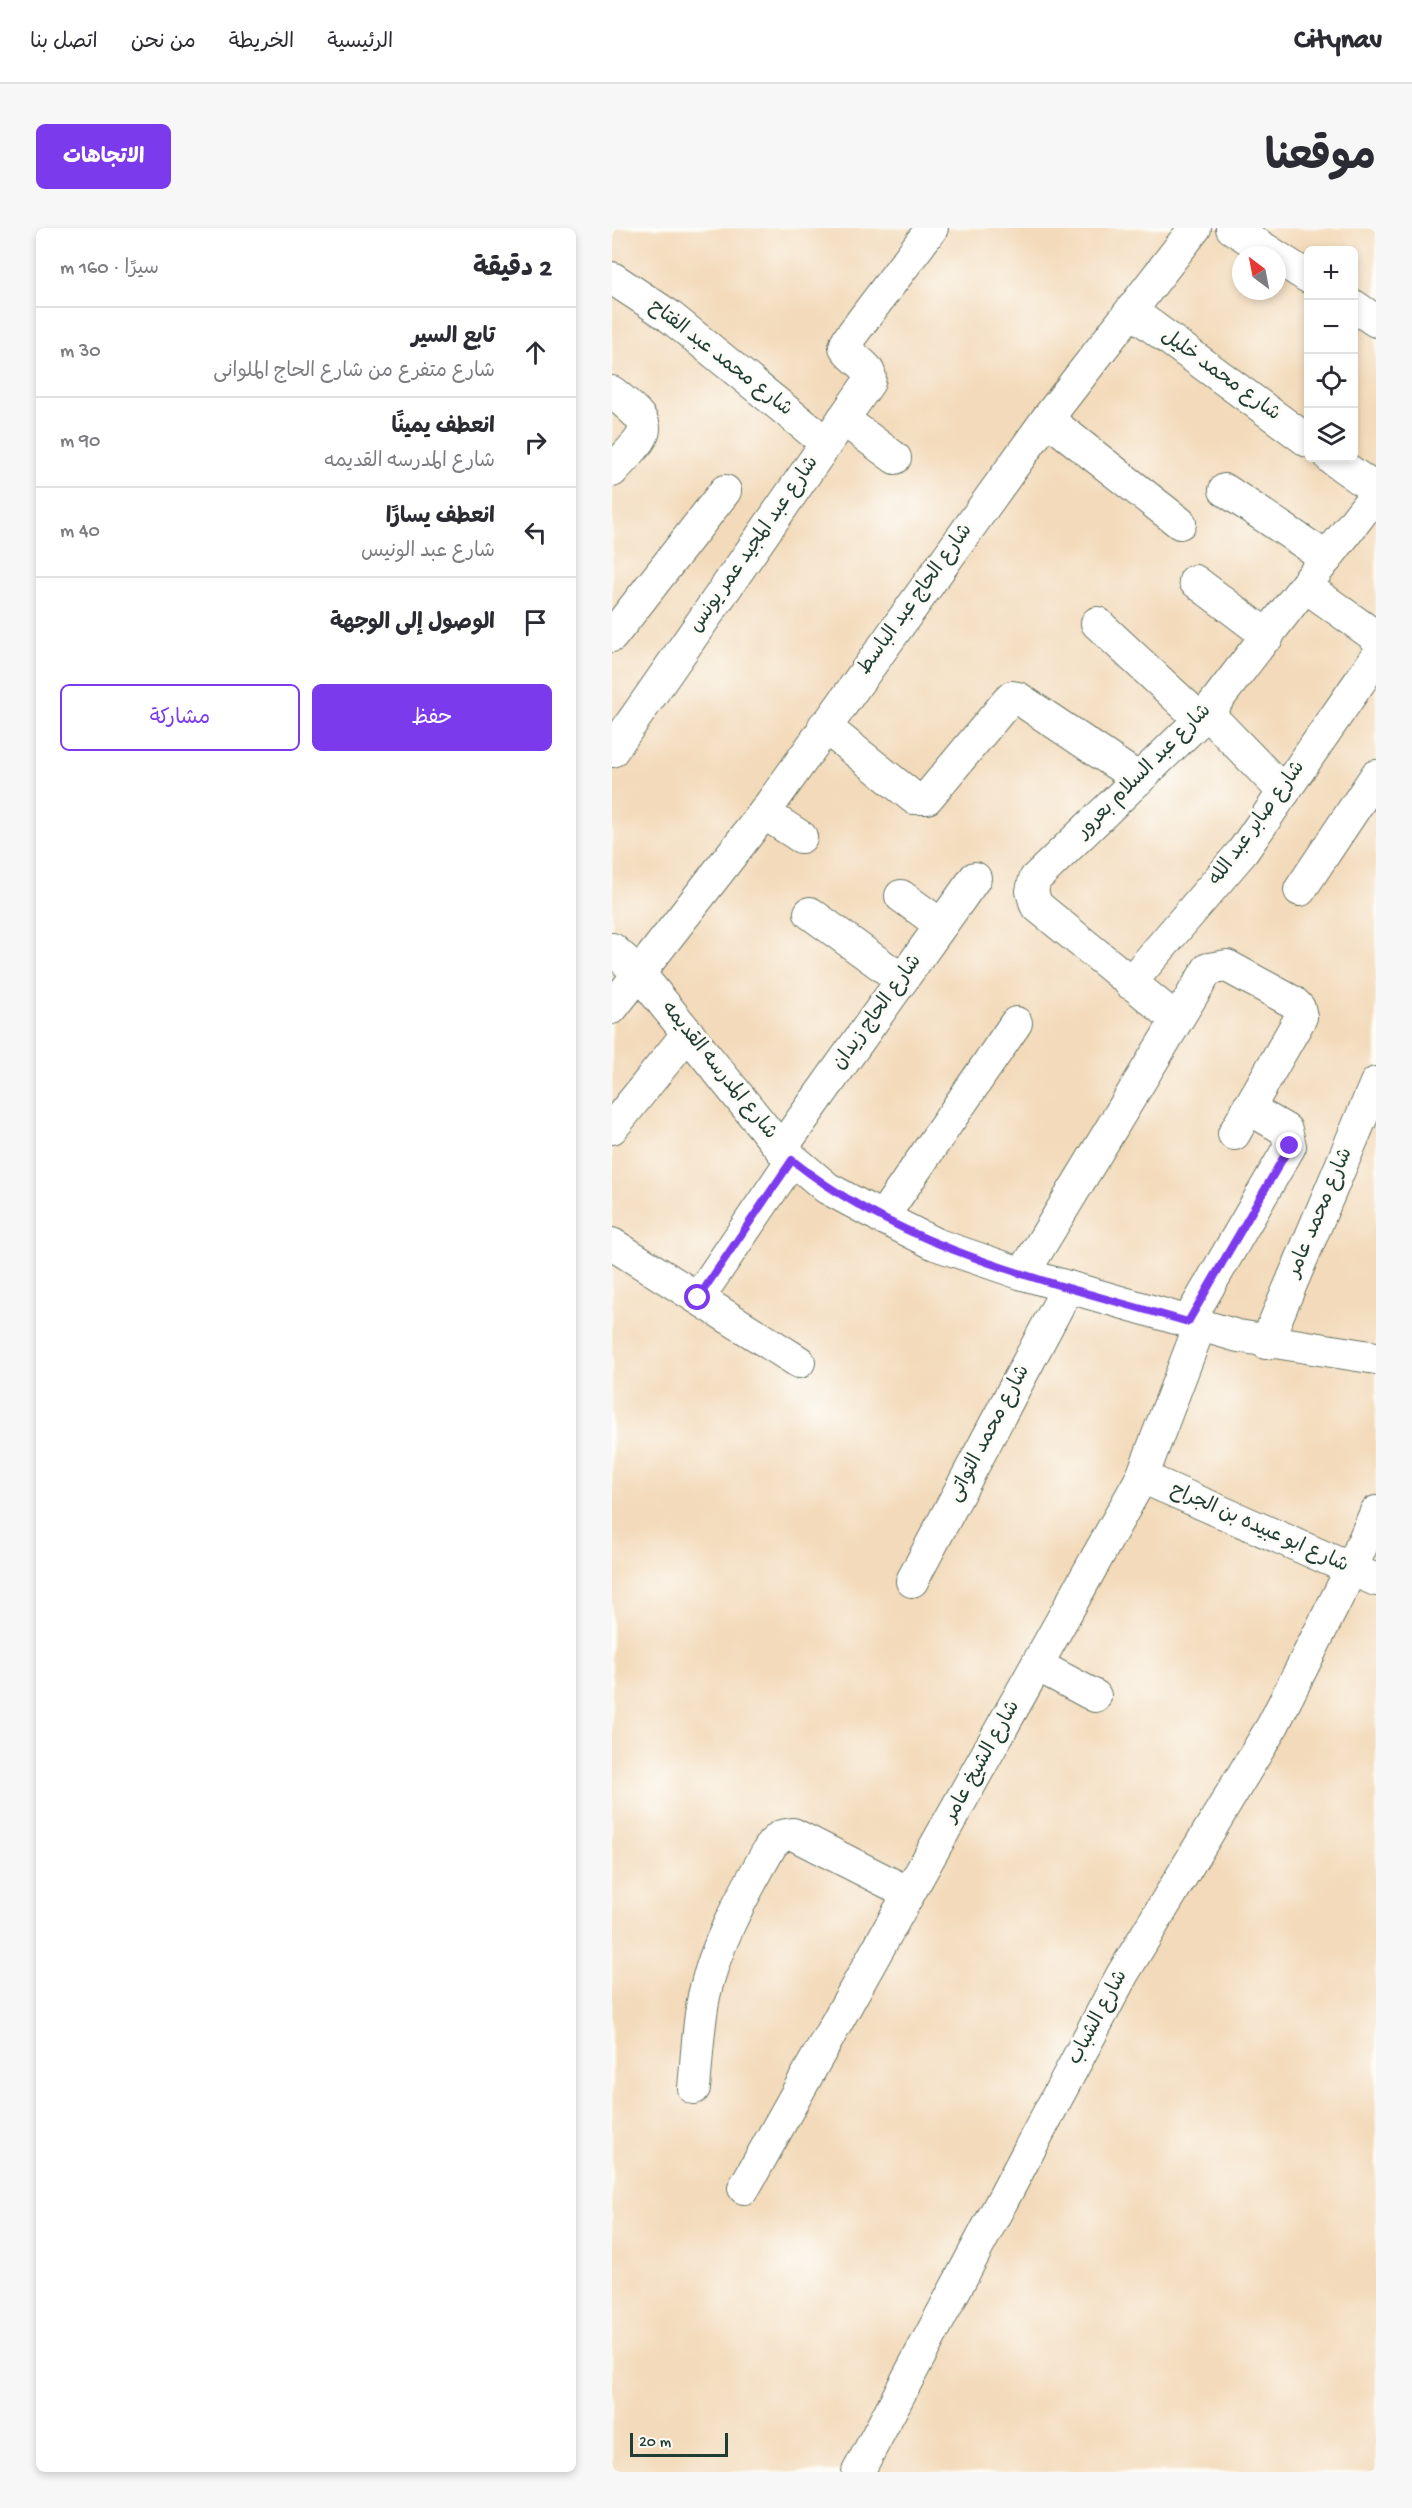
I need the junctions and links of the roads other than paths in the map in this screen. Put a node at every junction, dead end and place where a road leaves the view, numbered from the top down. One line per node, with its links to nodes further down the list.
1 (932, 228): 11 (street, شارع عبد المجيد عمر يونس)
2 (1195, 228): 8 (street, شارع الحاج عبد الباسط)
3 (1232, 228): 4 (street)
4 (1260, 246)
5 (1286, 263): 6 (street)
6 (1304, 274)
7 (612, 278): 11 (street, شارع محمد عبد الفتاح)
8 (1131, 311): 10 (street, شارع الحاج عبد الباسط); 12 (street, شارع محمد خليل)
9 (612, 392): 15 (street)
10 (1047, 419): 19 (street); 29 (street, شارع الحاج عبد الباسط)
11 (834, 431): 13 (street, شارع محمد عبد الفتاح); 30 (street, شارع عبد المجيد عمر يونس)
12 (1304, 438)
13 (895, 458)
14 (1336, 462): 18 (street)
15 (612, 471)
16 (1225, 490): 20 (street)
17 (725, 491): 24 (street)
18 (1376, 492): 20 (street, شارع عبد السلام بعرور)
19 (1180, 523)
20 (1327, 558): 22 (street, شارع عبد السلام بعرور)
21 (1195, 581): 25 (street)
22 (1305, 586): 25 (street, شارع عبد السلام بعرور); 26 (street)
23 (1097, 623): 28 (street)
24 (612, 636)
25 (1268, 636): 28 (street, شارع عبد السلام بعرور)
26 (1376, 637)
27 (1376, 658): 33 (street, شارع صابر عبد الله)
28 (1204, 716): 32 (street, شارع عبد السلام بعرور); 33 (street)
29 (824, 726): 32 (street); 34 (street, شارع الحاج عبد الباسط)
30 (612, 751)
31 (1376, 776): 37 (street)
32 (1139, 779): 44 (street, شارع عبد السلام بعرور)
33 (1284, 792): 44 (street, شارع صابر عبد الله)
34 (764, 813): 35 (street); 42 (street, شارع الحاج عبد الباسط)
35 (801, 837)
36 (975, 878): 40 (street, شارع الحاج زيدان)
37 (1300, 890)
38 (901, 896): 40 (street)
39 (810, 913): 43 (street)
40 (940, 926): 43 (street, شارع الحاج زيدان)
41 (612, 949): 42 (street, شارع المدرسه القديمه)
42 (639, 973): 45 (street, شارع الحاج عبد الباسط); 48 (street, شارع المدرسه القديمه)
43 (902, 980): 51 (street, شارع الحاج زيدان)
44 (1130, 983): 46 (street, شارع عبد السلام بعرور)
45 (612, 1008)
46 (1177, 1020): 54 (street); 57 (street, شارع الشيخ عامر)
47 (1016, 1023): 52 (street)
48 (688, 1033): 50 (street); 51 (street, شارع المدرسه القديمه)
49 (1376, 1083): 58 (street, شارع محمد عامر)
50 (612, 1128)
51 (786, 1154): 52 (street, شارع المدرسه القديمه); 56 (street, شارع الحاج زيدان)
52 (882, 1218): 54 (street, شارع المدرسه القديمه)
53 (612, 1244): 56 (street)
54 (1023, 1274): 55 (street, شارع المدرسه القديمه)
55 (1068, 1287): 57 (street, شارع المدرسه القديمه); 64 (street, شارع محمد التواتى)
56 (698, 1298): 60 (street)
57 (1194, 1323): 58 (street, شارع المدرسه القديمه); 61 (street, شارع الشيخ عامر)
58 (1266, 1343): 59 (street, شارع المدرسه القديمه)
59 (1376, 1358)
60 (798, 1362)
61 (1142, 1477): 63 (street, شارع ابو عبيده بن الجراح); 65 (street, شارع الشيخ عامر)
62 (1376, 1512): 63 (street, شارع الشباب)
63 (1364, 1575): 70 (street, شارع الشباب)
64 (912, 1581)
65 (1037, 1665): 66 (street); 67 (street, شارع الشيخ عامر)
66 (1095, 1696)
67 (909, 1893): 68 (street); 69 (street, شارع الشيخ عامر)
68 (694, 2088)
69 (744, 2188)
70 (858, 2472)

